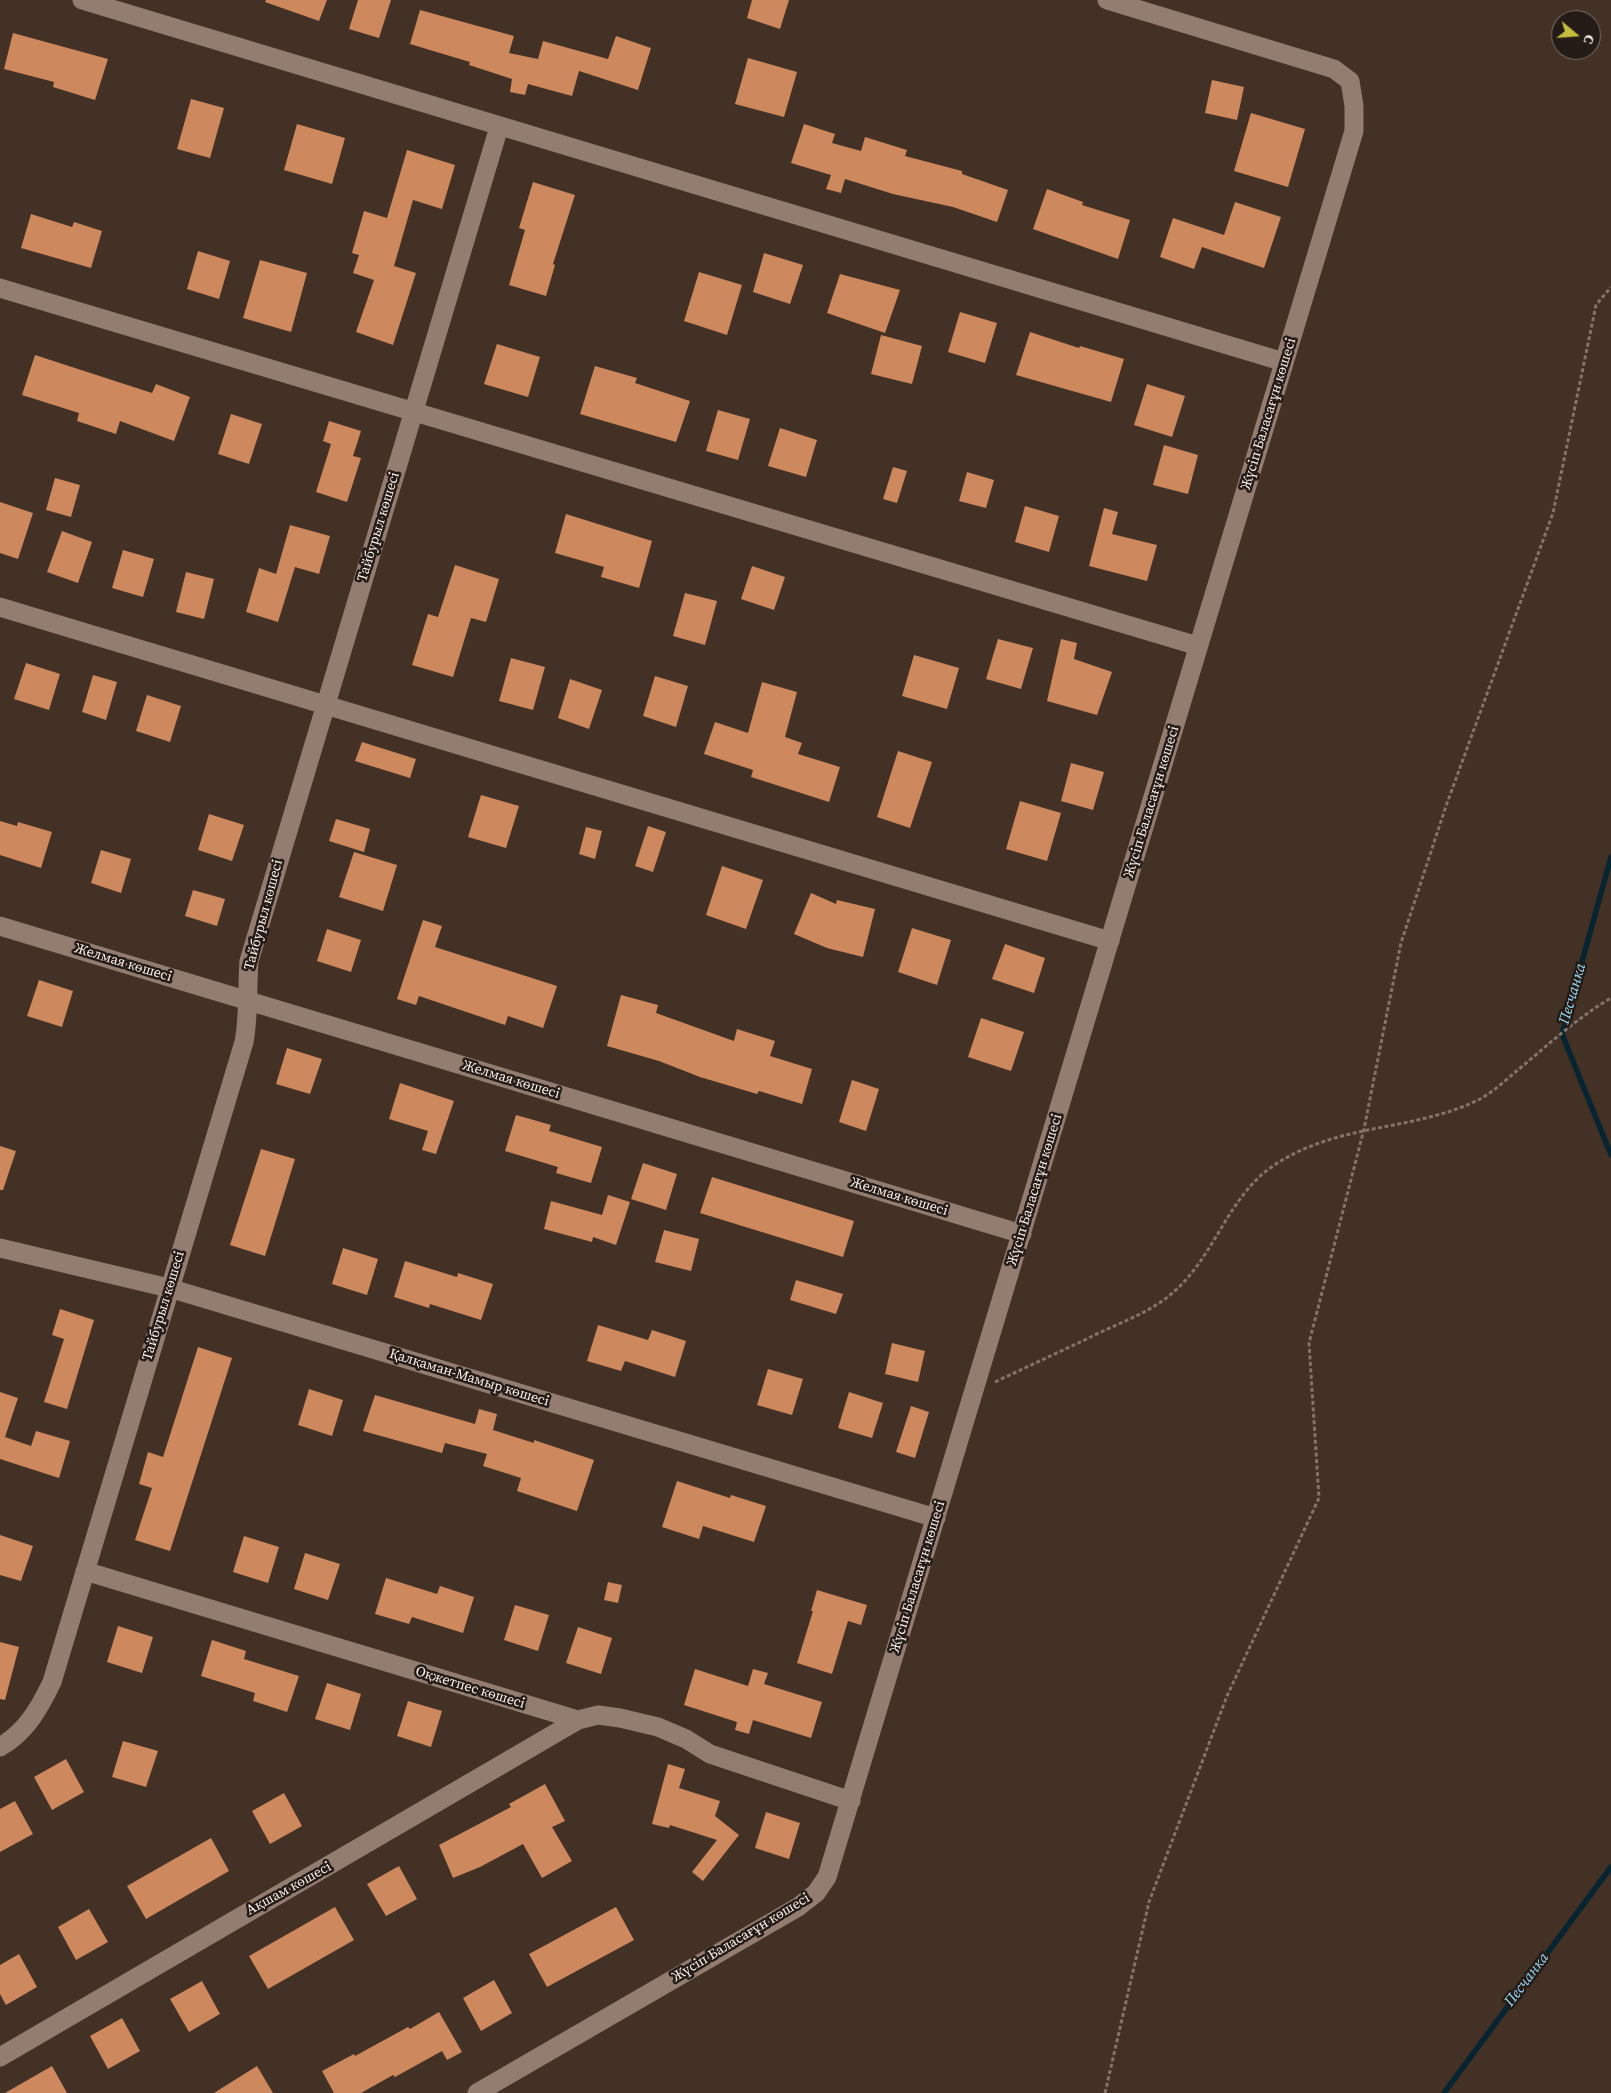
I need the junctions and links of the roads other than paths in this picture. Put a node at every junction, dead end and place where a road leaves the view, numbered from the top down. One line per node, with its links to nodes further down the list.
1 (82, 0): 3 (street)
2 (1107, 0): 5 (street, Жүсіп Баласағұн көшесі)
3 (499, 127): 5 (street); 6 (street, Тайбурыл көшесі)
4 (0, 288): 6 (street)
5 (1284, 362): 8 (street, Жүсіп Баласағұн көшесі)
6 (414, 412): 8 (street); 9 (street, Тайбурыл көшесі)
7 (0, 607): 9 (street)
8 (1198, 646): 11 (street, Жүсіп Баласағұн көшесі)
9 (324, 705): 11 (street); 12 (street, Тайбурыл көшесі)
10 (0, 926): 12 (street, Желмая көшесі)
11 (1110, 941): 13 (street, Жүсіп Баласағұн көшесі)
12 (246, 1000): 13 (street, Желмая көшесі); 15 (street, Тайбурыл көшесі)
13 (1022, 1234): 16 (street, Жүсіп Баласағұн көшесі)
14 (0, 1248): 15 (street, Қалқаман-Мамыр көшесі)
15 (169, 1288): 16 (street, Қалқаман-Мамыр көшесі); 17 (street, Тайбурыл көшесі)
16 (936, 1518): 20 (street, Жүсіп Баласағұн көшесі)
17 (85, 1571): 18 (street, Оқжетпес көшесі); 19 (street, Тайбурыл көшесі)
18 (578, 1720): 20 (street, Оқжетпес көшесі); 21 (street, Ақшам көшесі)
19 (0, 1747)
20 (851, 1801): 22 (street, Жүсіп Баласағұн көшесі)
21 (0, 2057)
22 (477, 2093)

